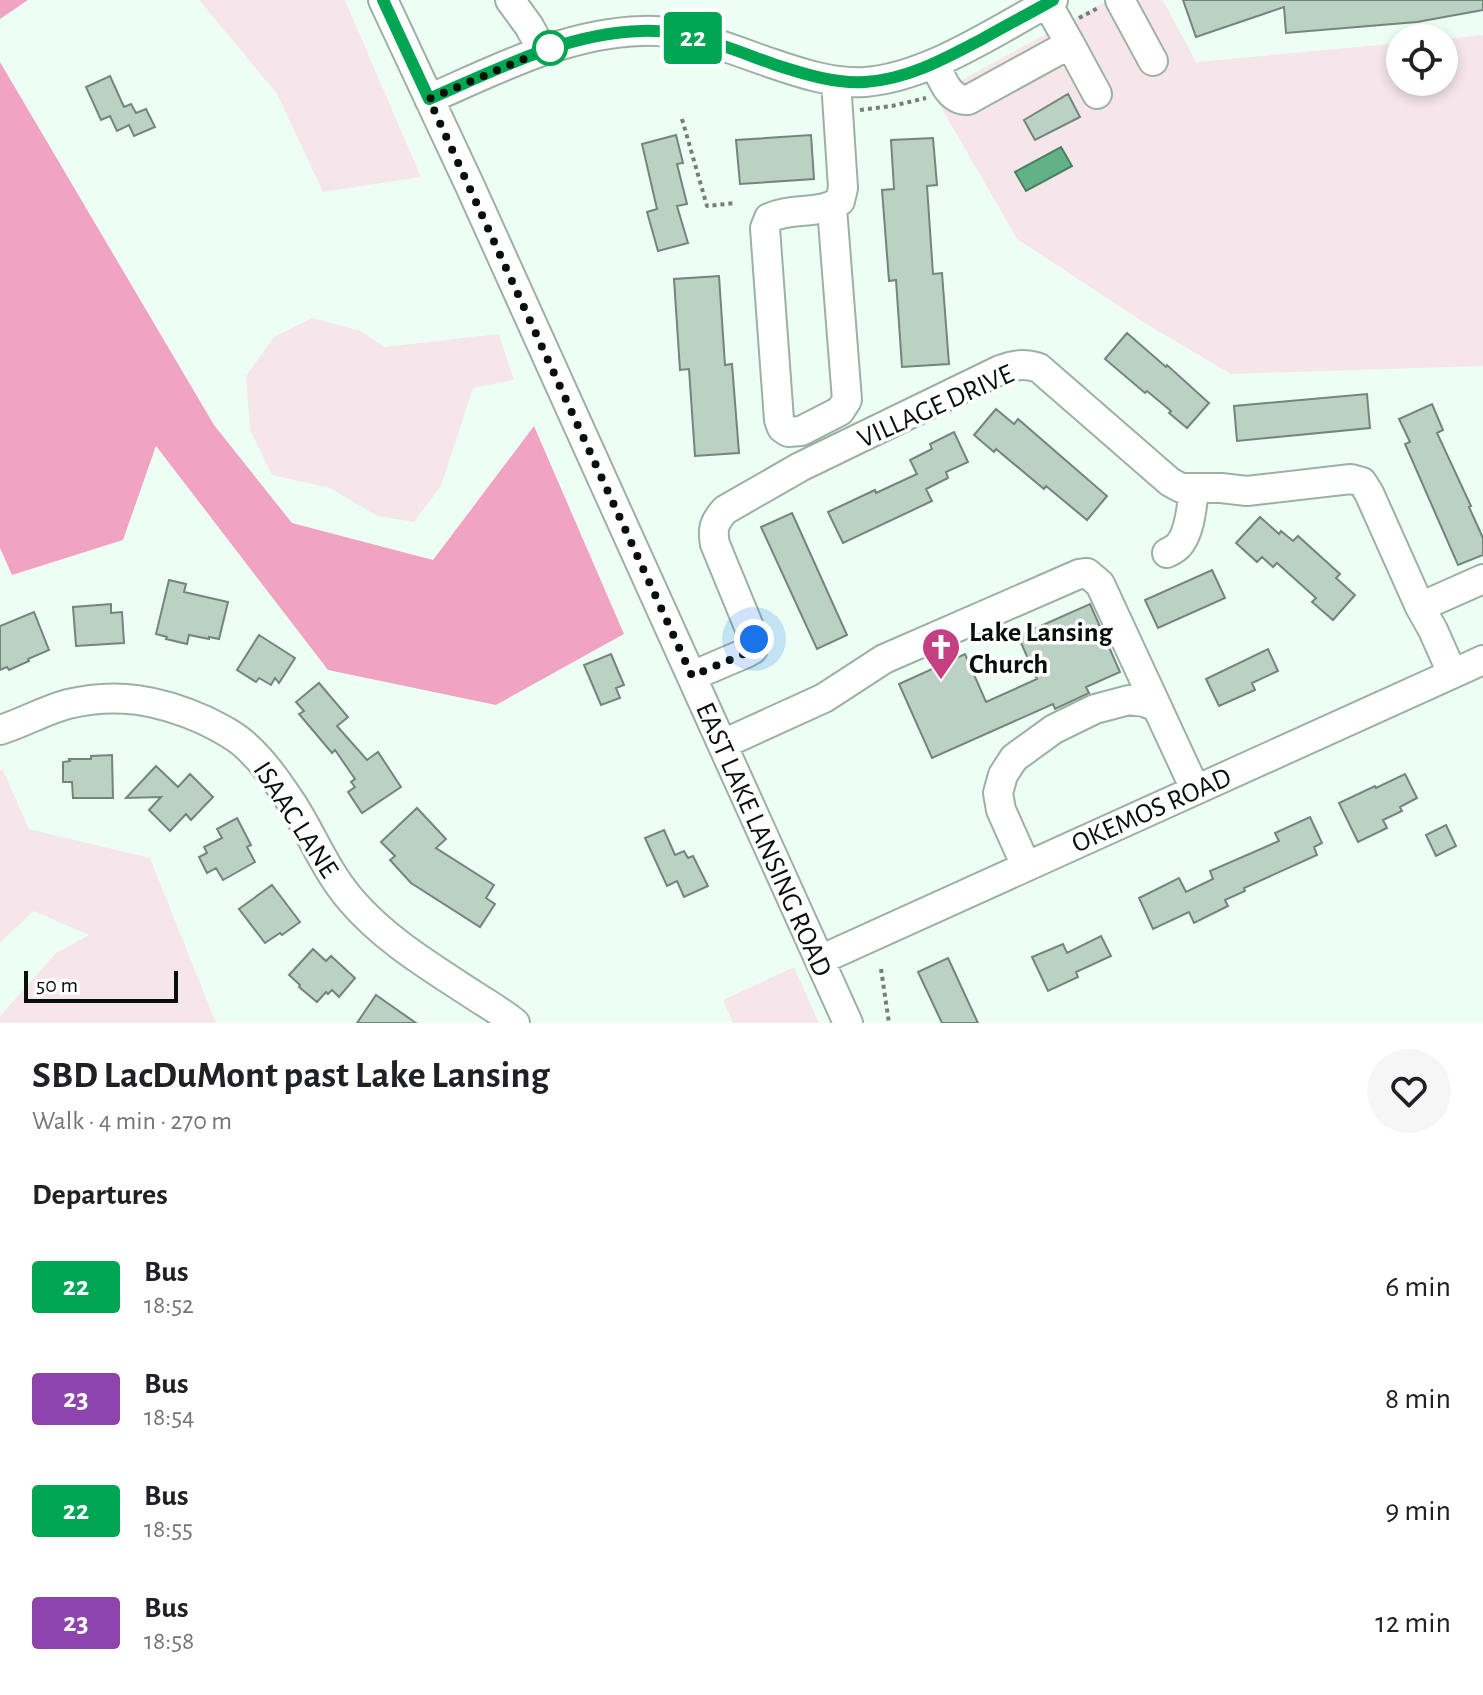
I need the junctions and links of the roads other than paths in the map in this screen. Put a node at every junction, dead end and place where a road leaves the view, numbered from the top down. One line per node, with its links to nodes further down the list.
1 (383, 0): 11 (street, EAST LAKE LANSING ROAD)
2 (510, 0): 6 (street)
3 (1120, 0): 7 (street)
4 (1043, 3): 5 (street); 8 (street)
5 (1070, 44): 8 (street); 10 (street)
6 (542, 50): 9 (street); 11 (street)
7 (1153, 61)
8 (935, 64): 9 (street)
9 (836, 81): 12 (street)
10 (1097, 94)
11 (429, 99): 19 (street, EAST LAKE LANSING ROAD)
12 (832, 208): 12 (street)
13 (1194, 489): 14 (street); 16 (street, VILLAGE DRIVE); 19 (street, VILLAGE DRIVE)
14 (1167, 553)
15 (1483, 579): 16 (street)
16 (1420, 607): 18 (street, VILLAGE DRIVE)
17 (1483, 660): 18 (street, OKEMOS ROAD)
18 (1452, 673): 23 (street, OKEMOS ROAD)
19 (692, 676): 22 (street, EAST LAKE LANSING ROAD)
20 (1157, 707): 22 (street); 23 (street); 24 (street)
21 (0, 730): 26 (street, ISAAC LANE)
22 (723, 744): 25 (street, EAST LAKE LANSING ROAD)
23 (1195, 789): 24 (street, OKEMOS ROAD)
24 (1026, 866): 25 (street, OKEMOS ROAD)
25 (820, 960): 27 (street, EAST LAKE LANSING ROAD)
26 (515, 1023)
27 (848, 1023)

